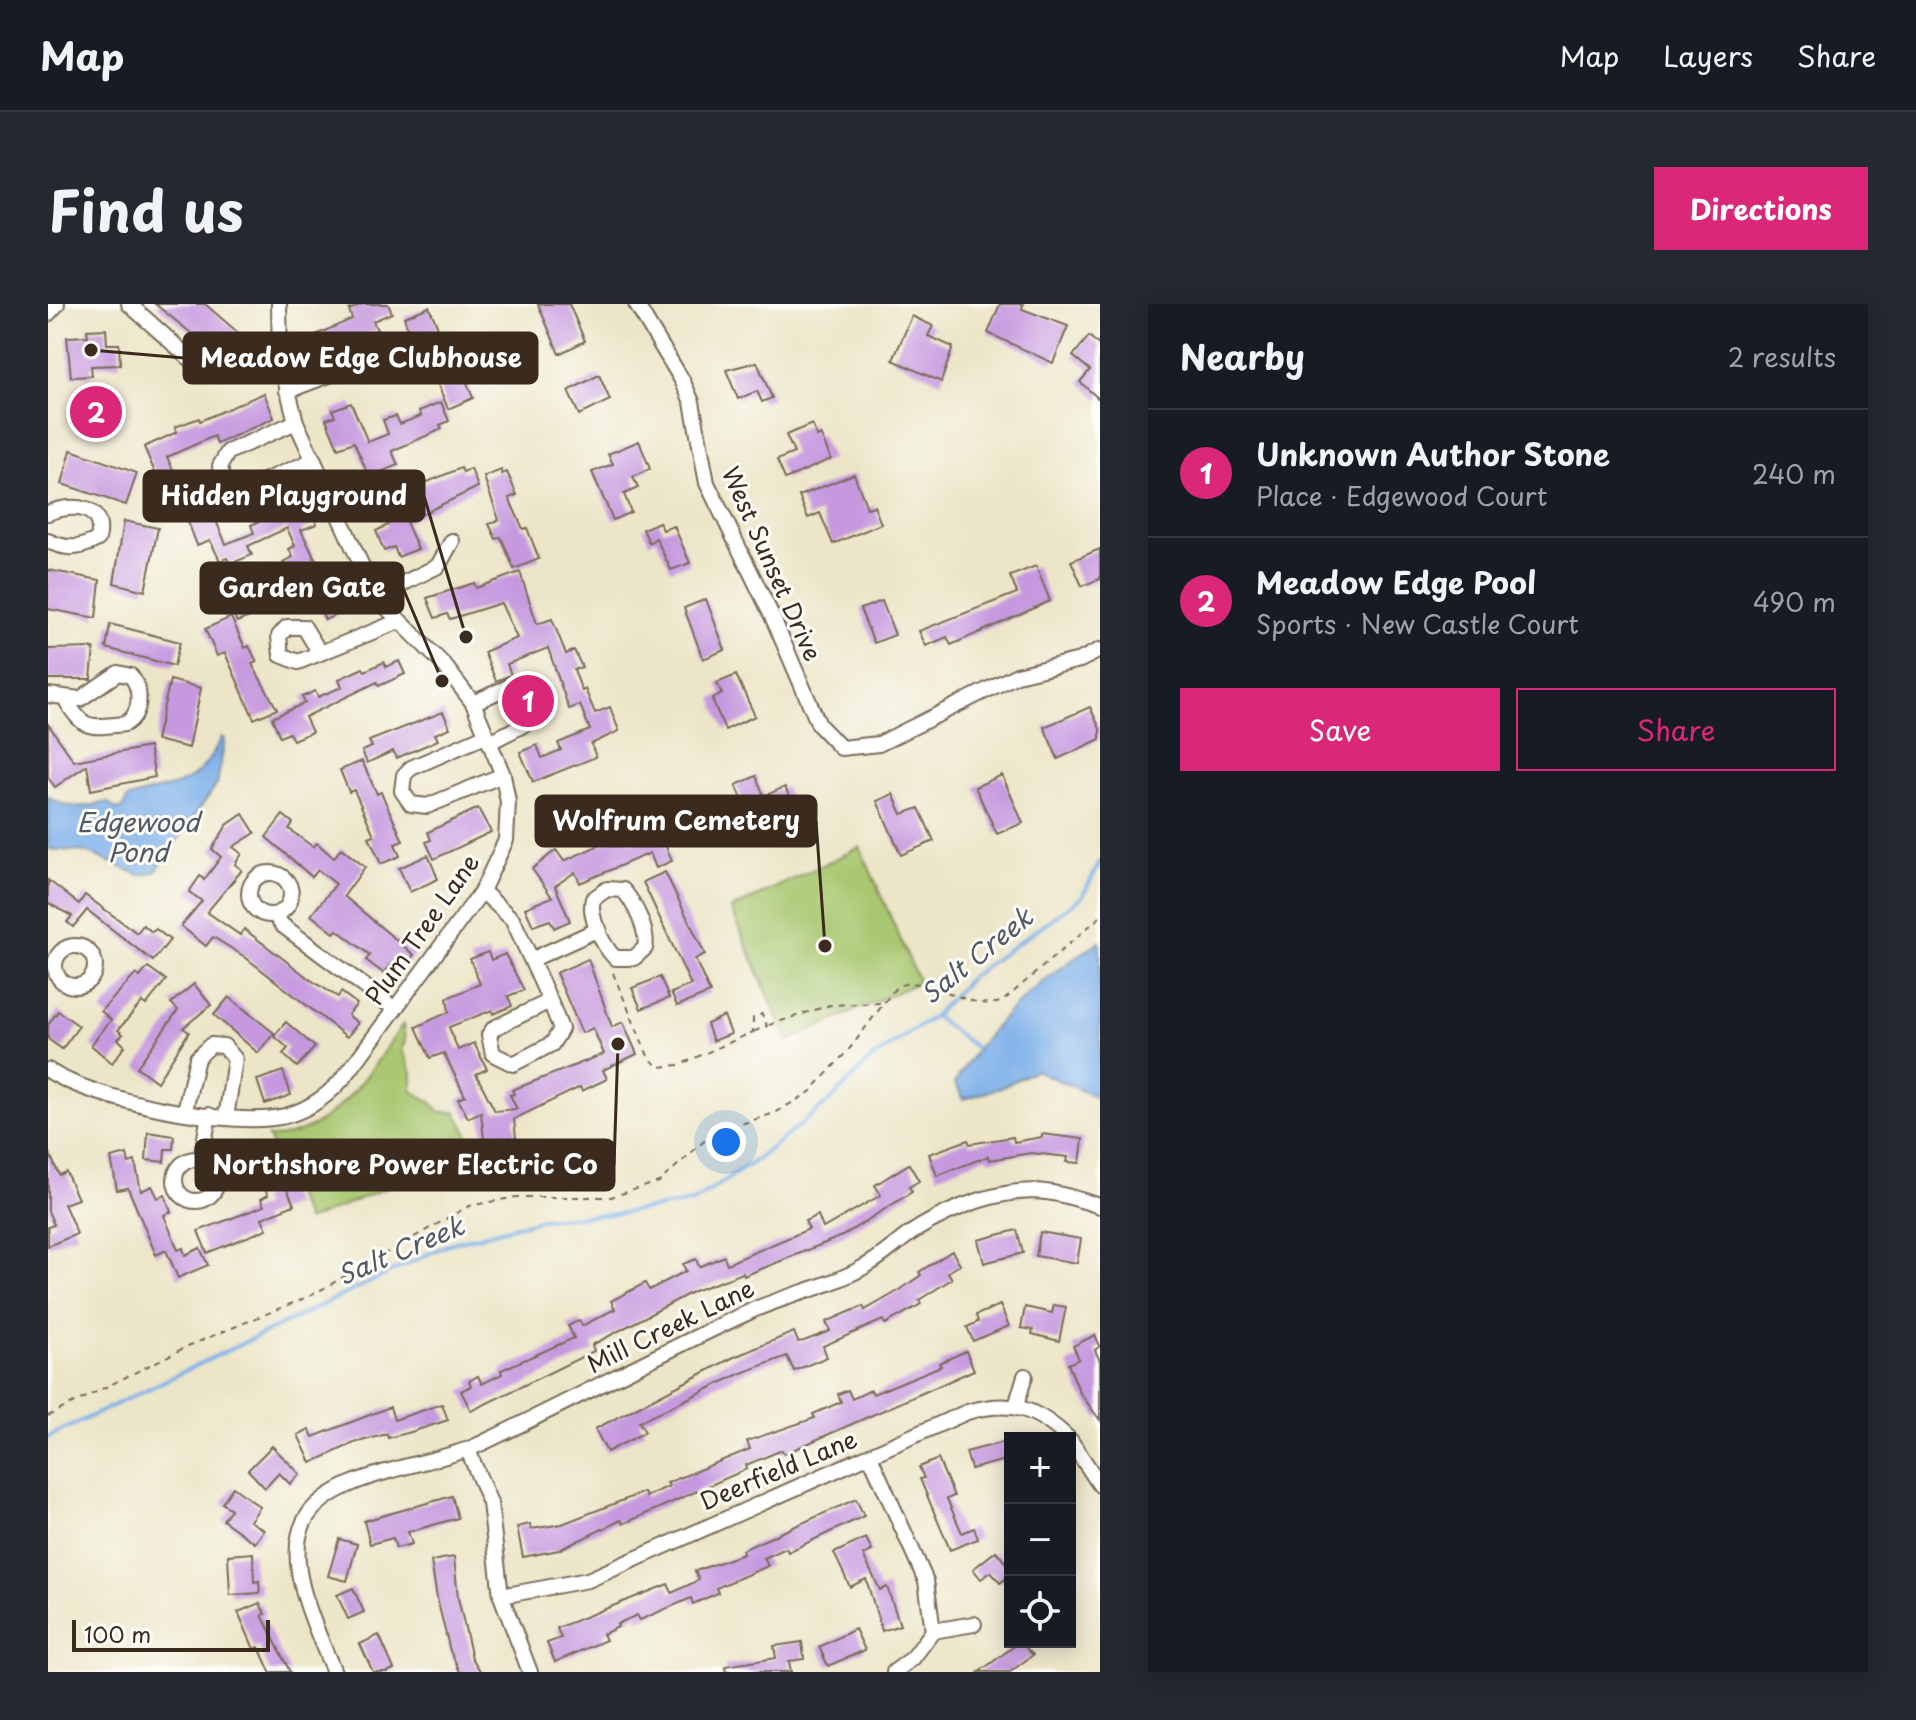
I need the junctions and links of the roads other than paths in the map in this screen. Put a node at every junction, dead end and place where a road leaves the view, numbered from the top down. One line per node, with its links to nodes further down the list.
1 (57, 304): 5 (street)
2 (129, 304): 6 (street)
3 (279, 304): 8 (street, Plum Tree Lane)
4 (636, 304): 16 (street, West Sunset Drive)
5 (48, 314)
6 (205, 372)
7 (379, 372): 8 (street)
8 (287, 391): 9 (street, Plum Tree Lane)
9 (296, 422): 10 (street, Plum Tree Lane); 10 (street)
10 (314, 460): 14 (street, Plum Tree Lane)
11 (48, 513): 12 (street)
12 (48, 541)
13 (452, 541): 14 (street)
14 (376, 597): 15 (street, Plum Tree Lane)
15 (397, 622): 17 (street); 20 (street, Plum Tree Lane)
16 (1100, 650)
17 (320, 653)
18 (48, 695): 19 (street)
19 (66, 700): 19 (street)
20 (473, 703): 21 (street, Plum Tree Lane); 21 (street)
21 (488, 739): 22 (street, Plum Tree Lane); 22 (street)
22 (503, 775): 23 (street, Plum Tree Lane)
23 (482, 891): 26 (street); 28 (street, Plum Tree Lane)
24 (275, 915): 28 (street)
25 (599, 929): 25 (street); 26 (street)
26 (533, 959): 27 (street)
27 (550, 1001): 27 (street)
28 (395, 1009): 32 (street, Plum Tree Lane)
29 (48, 1070): 30 (street, Plum Tree Lane)
30 (185, 1110): 31 (street, Plum Tree Lane); 32 (street)
31 (209, 1115): 32 (street, Plum Tree Lane); 33 (street)
32 (226, 1118)
33 (201, 1160)
34 (1100, 1206): 39 (street, Mill Creek Lane)
35 (1025, 1376): 36 (street)
36 (1016, 1406): 37 (street); 40 (street, Deerfield Lane)
37 (1062, 1432)
38 (1076, 1449): 41 (street)
39 (468, 1450): 42 (street); 45 (street, Mill Creek Lane)
40 (870, 1456): 42 (street, Deerfield Lane); 44 (street)
41 (1100, 1485)
42 (501, 1596): 46 (street)
43 (974, 1624): 44 (street)
44 (933, 1631): 47 (street)
45 (334, 1672)
46 (530, 1672)
47 (894, 1672)

